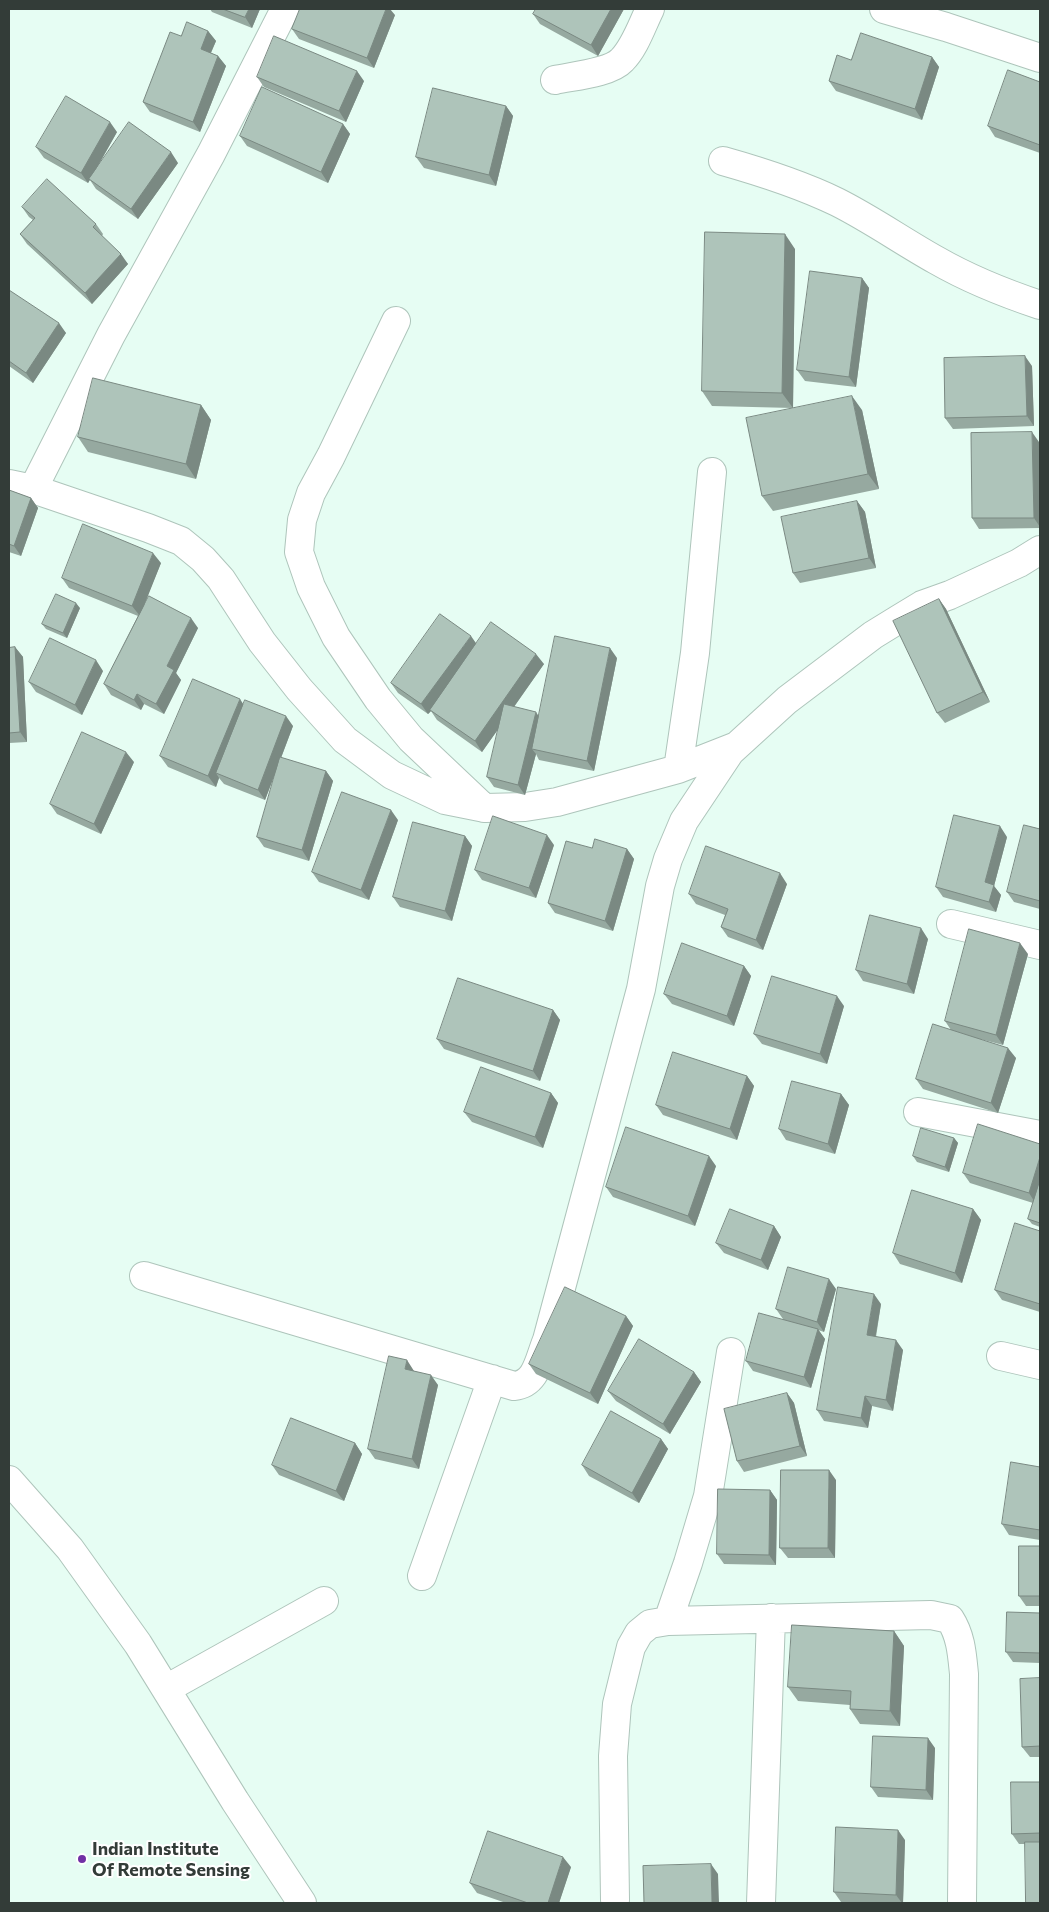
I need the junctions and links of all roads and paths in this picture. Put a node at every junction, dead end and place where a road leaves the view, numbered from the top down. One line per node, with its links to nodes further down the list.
1 (285, 9): 10 (street)
2 (650, 9): 5 (street)
3 (884, 9): 4 (street)
4 (1040, 58)
5 (555, 80)
6 (723, 161): 7 (street)
7 (1040, 306)
8 (396, 321): 14 (street)
9 (712, 472): 13 (street)
10 (21, 486): 14 (street)
11 (1040, 550): 12 (street)
12 (735, 746): 13 (street); 23 (street)
13 (678, 769): 14 (street)
14 (484, 808)
15 (951, 924): 16 (street)
16 (1040, 945)
17 (918, 1112): 18 (street)
18 (1040, 1135)
19 (144, 1276): 23 (street)
20 (731, 1352): 28 (street)
21 (1002, 1356): 22 (street)
22 (1040, 1365)
23 (492, 1379): 25 (street)
24 (9, 1480): 29 (street)
25 (422, 1576)
26 (324, 1601): 29 (street)
27 (771, 1618): 28 (street); 32 (street); 33 (street)
28 (668, 1620): 30 (street)
29 (166, 1689): 31 (street)
30 (615, 1900)
31 (302, 1903)
32 (762, 1903)
33 (962, 1903)

